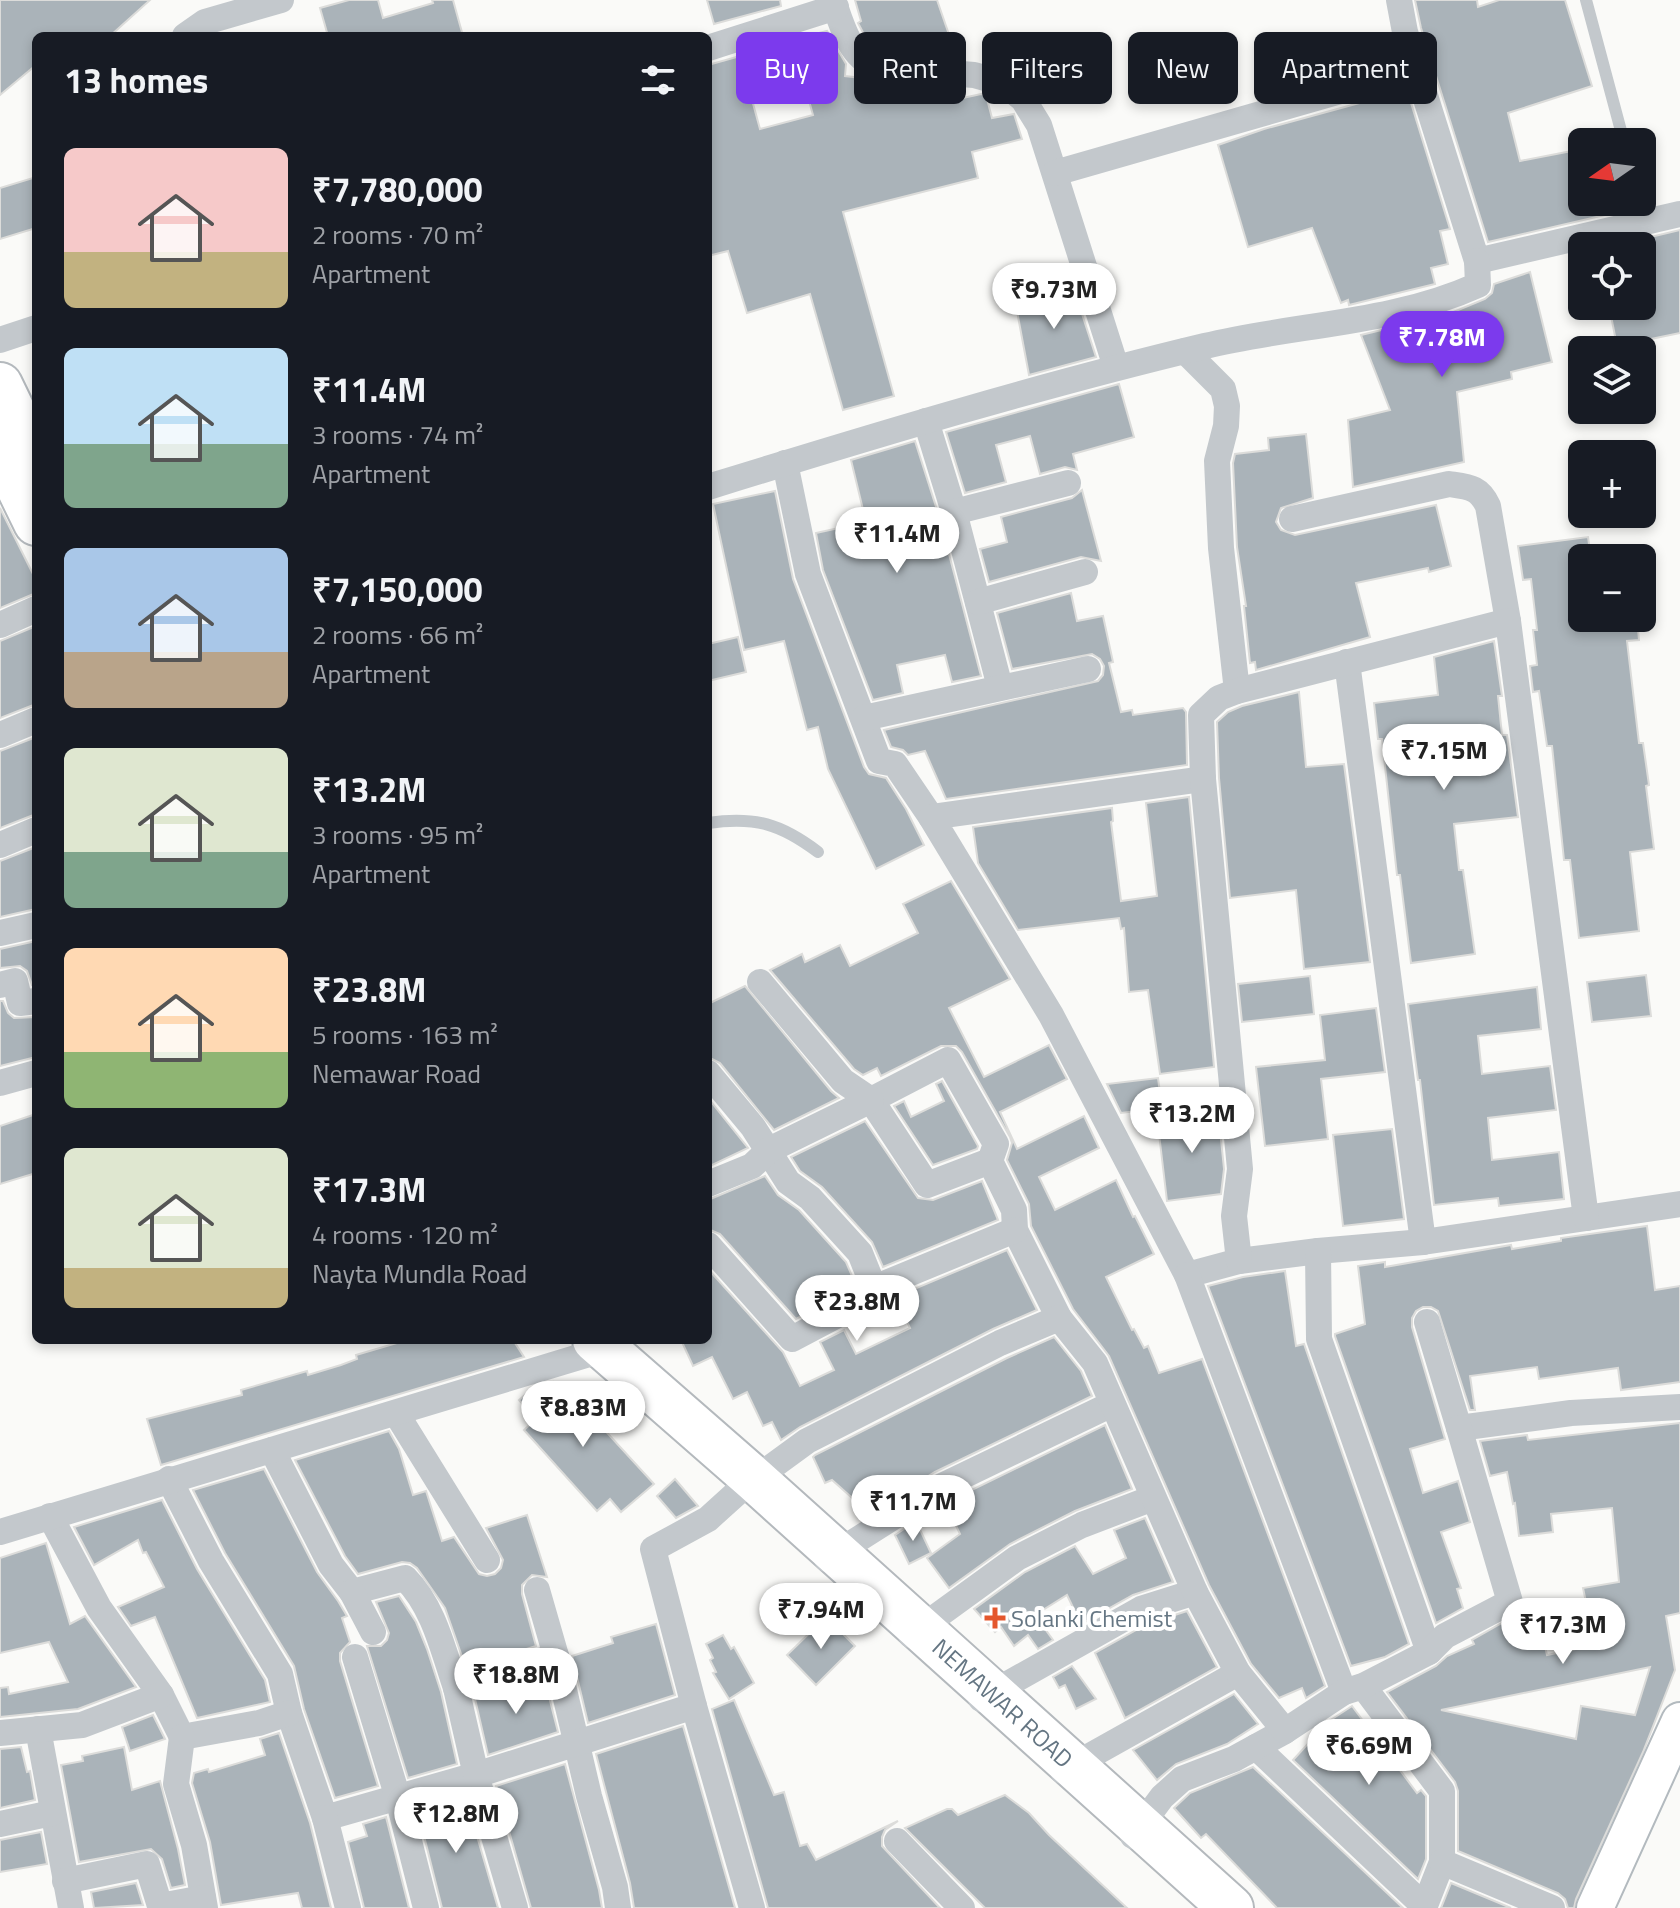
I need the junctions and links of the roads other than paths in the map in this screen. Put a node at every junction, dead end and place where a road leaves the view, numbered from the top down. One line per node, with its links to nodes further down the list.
1 (281, 0): 5 (street)
2 (1399, 0): 6 (street)
3 (1586, 0): 10 (lane)
4 (834, 4): 7 (street); 11 (street)
5 (191, 32)
6 (1407, 32)
7 (712, 47)
8 (1295, 104): 11 (street)
9 (1428, 104): 13 (street)
10 (1620, 128)
11 (1055, 173): 17 (street)
12 (1680, 214): 13 (street)
13 (1477, 261): 16 (street)
14 (32, 329): 15 (street)
15 (0, 340)
16 (1185, 351): 17 (street); 36 (street)
17 (1116, 367): 19 (street)
18 (0, 385): 21 (highway)
19 (926, 421): 22 (street); 25 (street)
20 (0, 449): 26 (highway)
21 (32, 451)
22 (785, 463): 24 (street); 37 (street)
23 (1068, 483): 25 (street)
24 (712, 486)
25 (954, 512): 29 (street)
26 (32, 515)
27 (1292, 519): 31 (street)
28 (1085, 572): 29 (street)
29 (978, 602): 35 (street)
30 (32, 611): 32 (street)
31 (1508, 621): 33 (street); 59 (street)
32 (0, 625)
33 (1347, 662): 36 (street); 61 (street)
34 (1088, 669): 35 (street)
35 (1000, 687): 37 (street)
36 (1237, 691): 40 (street)
37 (864, 718): 41 (street)
38 (32, 722): 39 (street)
39 (0, 735)
40 (1203, 779): 41 (street); 64 (street)
41 (931, 817): 65 (street)
42 (712, 822): 45 (lane)
43 (32, 832): 44 (street)
44 (0, 845)
45 (818, 852)
46 (32, 926): 47 (street)
47 (0, 933)
48 (760, 982): 54 (street)
49 (0, 985): 50 (street)
50 (32, 1002)
51 (32, 1074): 53 (street)
52 (712, 1077): 55 (street)
53 (0, 1083)
54 (871, 1100): 55 (street); 56 (street); 56 (street)
55 (769, 1150): 57 (street); 66 (street)
56 (990, 1161): 60 (street)
57 (712, 1182)
58 (1680, 1204): 59 (street)
59 (1586, 1218): 61 (street)
60 (1015, 1230): 66 (street); 67 (street)
61 (1423, 1242): 63 (street)
62 (712, 1249): 66 (street)
63 (1318, 1251): 64 (street); 87 (street)
64 (1239, 1261): 65 (street)
65 (1187, 1275): 92 (street)
66 (874, 1288)
67 (1059, 1318): 70 (street); 76 (street)
68 (1427, 1322): 73 (street)
69 (586, 1345): 72 (street); 76 (highway, NEMAWAR ROAD)
70 (1112, 1404): 77 (street); 80 (street)
71 (1680, 1407): 73 (street)
72 (396, 1413): 74 (street); 81 (street)
73 (1459, 1428): 87 (street)
74 (272, 1450): 75 (street); 83 (street)
75 (169, 1479): 78 (street); 96 (street)
76 (747, 1484): 80 (highway, NEMAWAR ROAD); 95 (street)
77 (1153, 1498): 84 (street); 86 (street)
78 (50, 1516): 79 (street); 93 (street)
79 (0, 1532)
80 (828, 1558): 86 (highway, NEMAWAR ROAD)
81 (487, 1560)
82 (537, 1590): 88 (street)
83 (352, 1592): 85 (street); 91 (street)
84 (1195, 1592): 90 (street); 94 (street)
85 (373, 1632)
86 (912, 1634): 94 (highway, NEMAWAR ROAD)
87 (1429, 1652): 92 (street)
88 (556, 1656): 91 (street); 102 (street)
89 (355, 1657): 106 (street)
90 (1238, 1673): 99 (street); 104 (street)
91 (456, 1688): 105 (street)
92 (1354, 1689): 99 (street); 112 (street)
93 (161, 1695): 98 (street); 101 (street)
94 (983, 1698): 104 (highway, NEMAWAR ROAD)
95 (694, 1706): 102 (street); 120 (street)
96 (289, 1713): 101 (street); 108 (street)
97 (1680, 1721): 126 (main road)
98 (38, 1729): 100 (street); 107 (street)
99 (1285, 1731): 103 (street)
100 (0, 1733)
101 (182, 1737): 114 (street)
102 (575, 1742): 105 (street); 119 (street)
103 (1256, 1747): 110 (street); 124 (street)
104 (1065, 1770): 110 (highway, NEMAWAR ROAD)
105 (476, 1775): 106 (street); 118 (street)
106 (398, 1798): 108 (street); 117 (street)
107 (52, 1813): 109 (street); 113 (street)
108 (325, 1818): 116 (street)
109 (0, 1824)
110 (1135, 1833): 122 (highway, NEMAWAR ROAD); 123 (highway, NEMAWAR ROAD)
111 (897, 1841): 121 (street)
112 (1442, 1862): 124 (street); 125 (street)
113 (65, 1881): 114 (street); 115 (street)
114 (204, 1903)
115 (71, 1908)
116 (348, 1908)
117 (426, 1908)
118 (515, 1908)
119 (618, 1908)
120 (752, 1908)
121 (962, 1908)
122 (1204, 1908)
123 (1231, 1908)
124 (1424, 1908)
125 (1552, 1908)
126 (1595, 1908)

